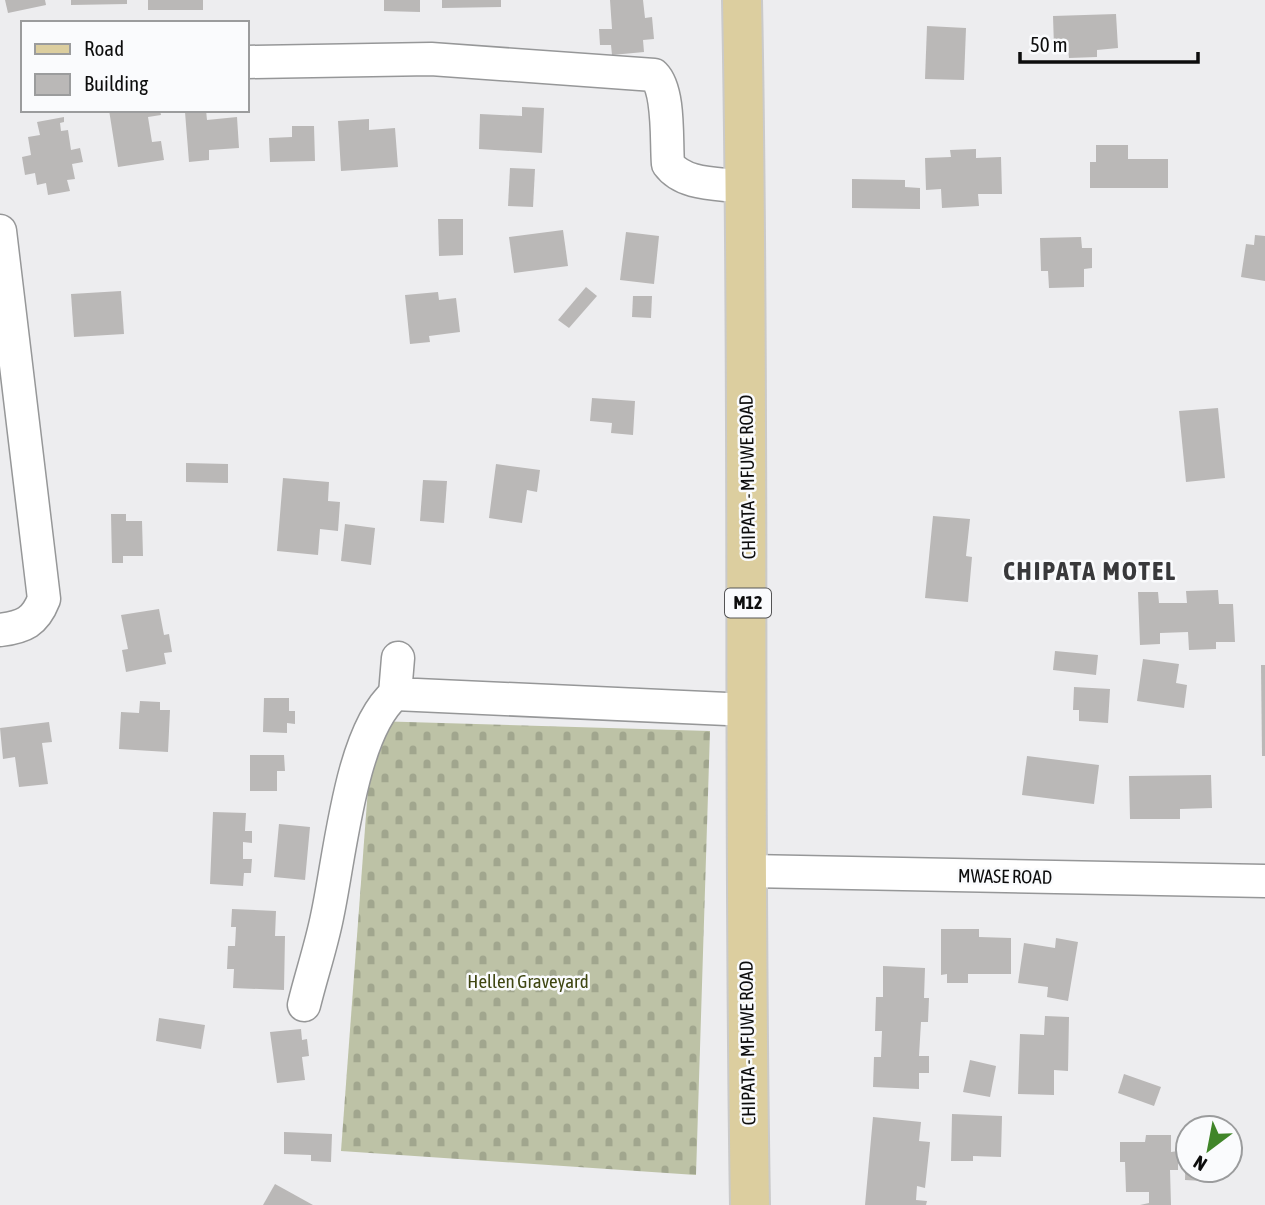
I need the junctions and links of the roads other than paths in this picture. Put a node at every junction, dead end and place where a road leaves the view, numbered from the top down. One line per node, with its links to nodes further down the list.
1 (742, 0): 3 (main road, CHIPATA - MFUWE ROAD / M12)
2 (248, 62): 3 (street)
3 (744, 187): 8 (main road, CHIPATA - MFUWE ROAD / M12)
4 (0, 231): 5 (street)
5 (0, 630)
6 (398, 657): 7 (street)
7 (395, 694): 8 (street); 11 (street)
8 (749, 710): 9 (main road, CHIPATA - MFUWE ROAD / M12)
9 (745, 871): 10 (street, MWASE ROAD); 12 (main road, CHIPATA - MFUWE ROAD / M12)
10 (1265, 881)
11 (304, 1005)
12 (750, 1205)

